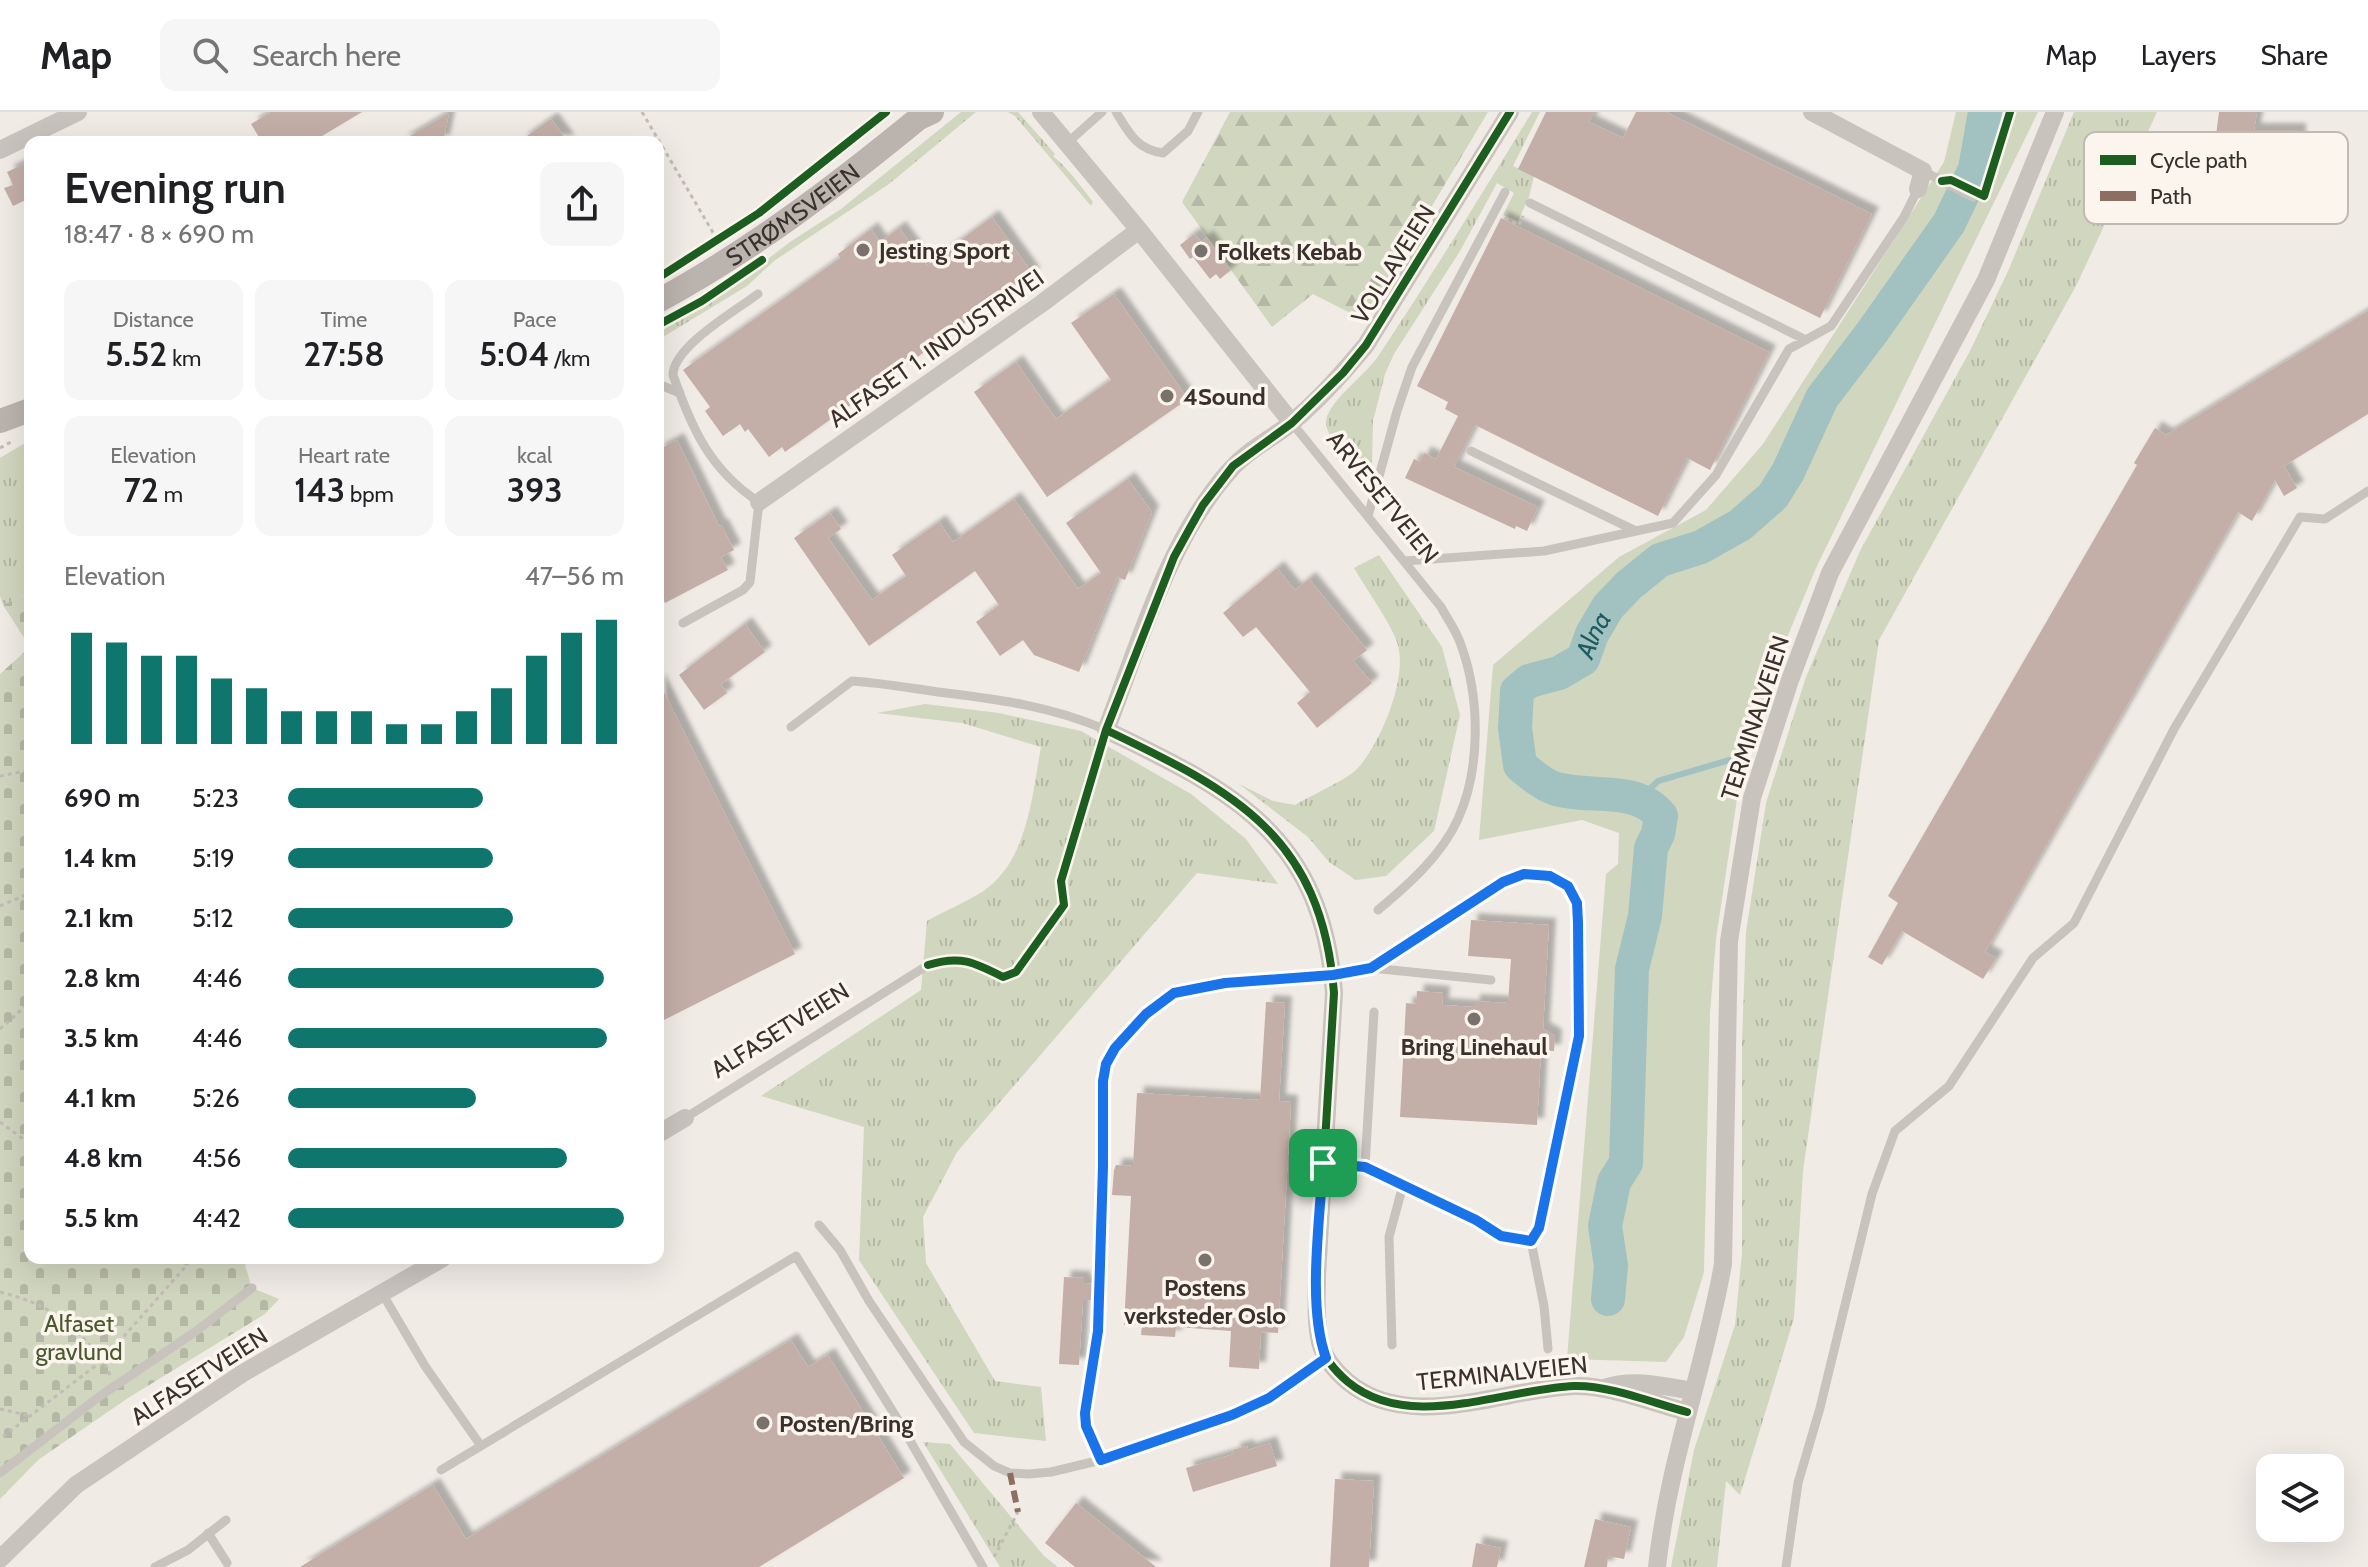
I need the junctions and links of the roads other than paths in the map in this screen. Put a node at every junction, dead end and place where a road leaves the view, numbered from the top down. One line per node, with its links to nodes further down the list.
1 (78, 112): 10 (street)
2 (1042, 112): 12 (street, ARVESETVEIEN)
3 (1102, 112): 12 (lane)
4 (1116, 112): 5 (lane)
5 (1198, 112)
6 (1510, 112): 26 (street, VOLLAVEIEN)
7 (1812, 112): 14 (street)
8 (2055, 112): 56 (street, TERMINALVEIEN)
9 (925, 114): 20 (main road, STRØMSVEIEN)
10 (29, 136)
11 (24, 138): 13 (street)
12 (1066, 144): 18 (street, ARVESETVEIEN)
13 (0, 150)
14 (1920, 180): 16 (lane); 21 (lane)
15 (1505, 192): 30 (lane)
16 (1973, 197)
17 (1530, 203): 21 (lane)
18 (1139, 230): 26 (street, ARVESETVEIEN); 29 (street, ALFASET 1. INDUSTRIVEI)
19 (758, 294): 23 (lane)
20 (664, 297)
21 (1806, 340): 31 (lane)
22 (664, 386): 23 (lane)
23 (680, 393): 29 (lane)
24 (24, 412): 25 (main road)
25 (0, 421)
26 (1292, 423): 30 (lane, ARVESETVEIEN); 35 (street, VOLLAVEIEN)
27 (1471, 451): 31 (lane)
28 (2368, 491): 69 (lane)
29 (759, 502): 33 (lane)
30 (1368, 516): 32 (lane, ARVESETVEIEN)
31 (1636, 531): 32 (lane)
32 (1405, 561): 36 (lane, ARVESETVEIEN)
33 (683, 623)
34 (791, 727): 35 (lane)
35 (1106, 730): 39 (street)
36 (1378, 910)
37 (928, 965): 42 (lane, ALFASETVEIEN)
38 (1371, 968): 39 (lane); 40 (lane); 48 (lane)
39 (1333, 975): 44 (street); 59 (lane)
40 (1491, 980)
41 (1374, 1012): 45 (lane)
42 (685, 1118): 43 (street, ALFASETVEIEN)
43 (664, 1130)
44 (1323, 1163): 45 (lane); 54 (street)
45 (1365, 1167): 46 (lane)
46 (1403, 1185): 48 (lane); 52 (lane)
47 (819, 1225): 59 (lane)
48 (1531, 1241): 53 (lane)
49 (433, 1264): 51 (street, ALFASETVEIEN)
50 (252, 1288): 61 (lane)
51 (382, 1293): 58 (lane); 64 (street, ALFASETVEIEN)
52 (1392, 1345)
53 (1548, 1349)
54 (1326, 1358): 55 (street, TERMINALVEIEN); 59 (lane)
55 (1604, 1388): 56 (street, TERMINALVEIEN); 57 (street, TERMINALVEIEN)
56 (1693, 1391): 57 (street, TERMINALVEIEN)
57 (1687, 1412): 68 (street)
58 (481, 1446): 60 (lane); 67 (lane)
59 (1101, 1460)
60 (441, 1470)
61 (0, 1473)
62 (226, 1520): 63 (lane)
63 (208, 1533): 65 (lane); 66 (lane)
64 (0, 1559)
65 (227, 1563)
66 (155, 1567)
67 (985, 1567)
68 (1657, 1567)
69 (1786, 1567)

